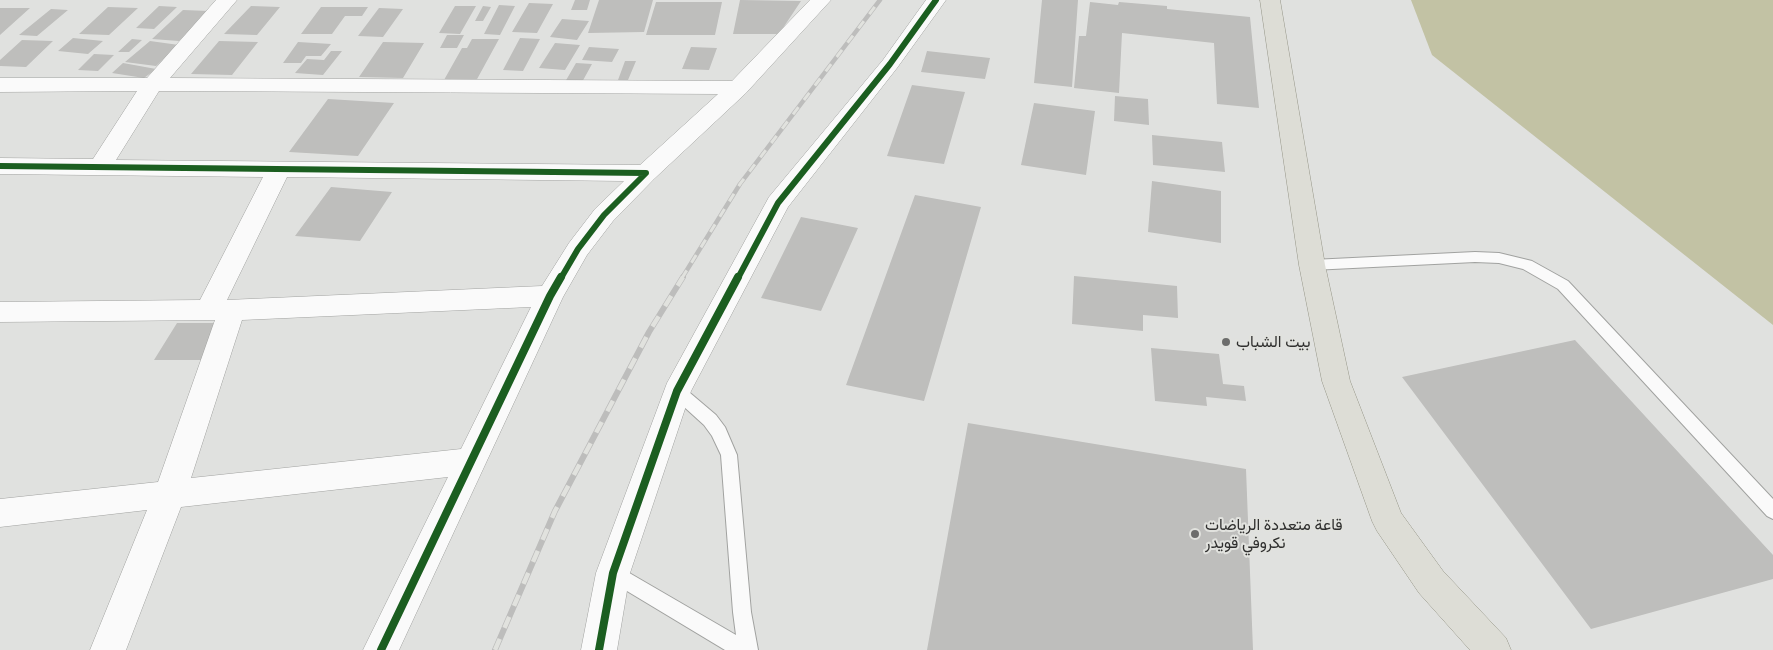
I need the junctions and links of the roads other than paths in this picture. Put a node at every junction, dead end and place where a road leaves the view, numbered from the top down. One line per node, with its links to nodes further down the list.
1 (227, 0): 6 (street)
2 (821, 0): 7 (street)
3 (936, 0): 16 (street)
4 (1270, 0): 12 (main road)
5 (0, 85): 6 (street)
6 (152, 85): 7 (street); 8 (street)
7 (738, 88): 11 (street)
8 (100, 167): 9 (street); 10 (street)
9 (278, 169): 11 (street); 14 (street)
10 (4, 172)
11 (646, 173): 13 (street)
12 (1312, 265): 19 (lane); 27 (main road)
13 (550, 296): 14 (street); 17 (street)
14 (220, 310): 15 (street); 18 (street)
15 (0, 312)
16 (677, 391): 21 (street); 26 (lane)
17 (470, 461): 18 (street); 23 (street)
18 (170, 494): 20 (street); 22 (street)
19 (1773, 511)
20 (0, 512)
21 (613, 573): 24 (street); 25 (lane)
22 (108, 650)
23 (381, 650)
24 (599, 650)
25 (743, 650)
26 (748, 650)
27 (1493, 650)

